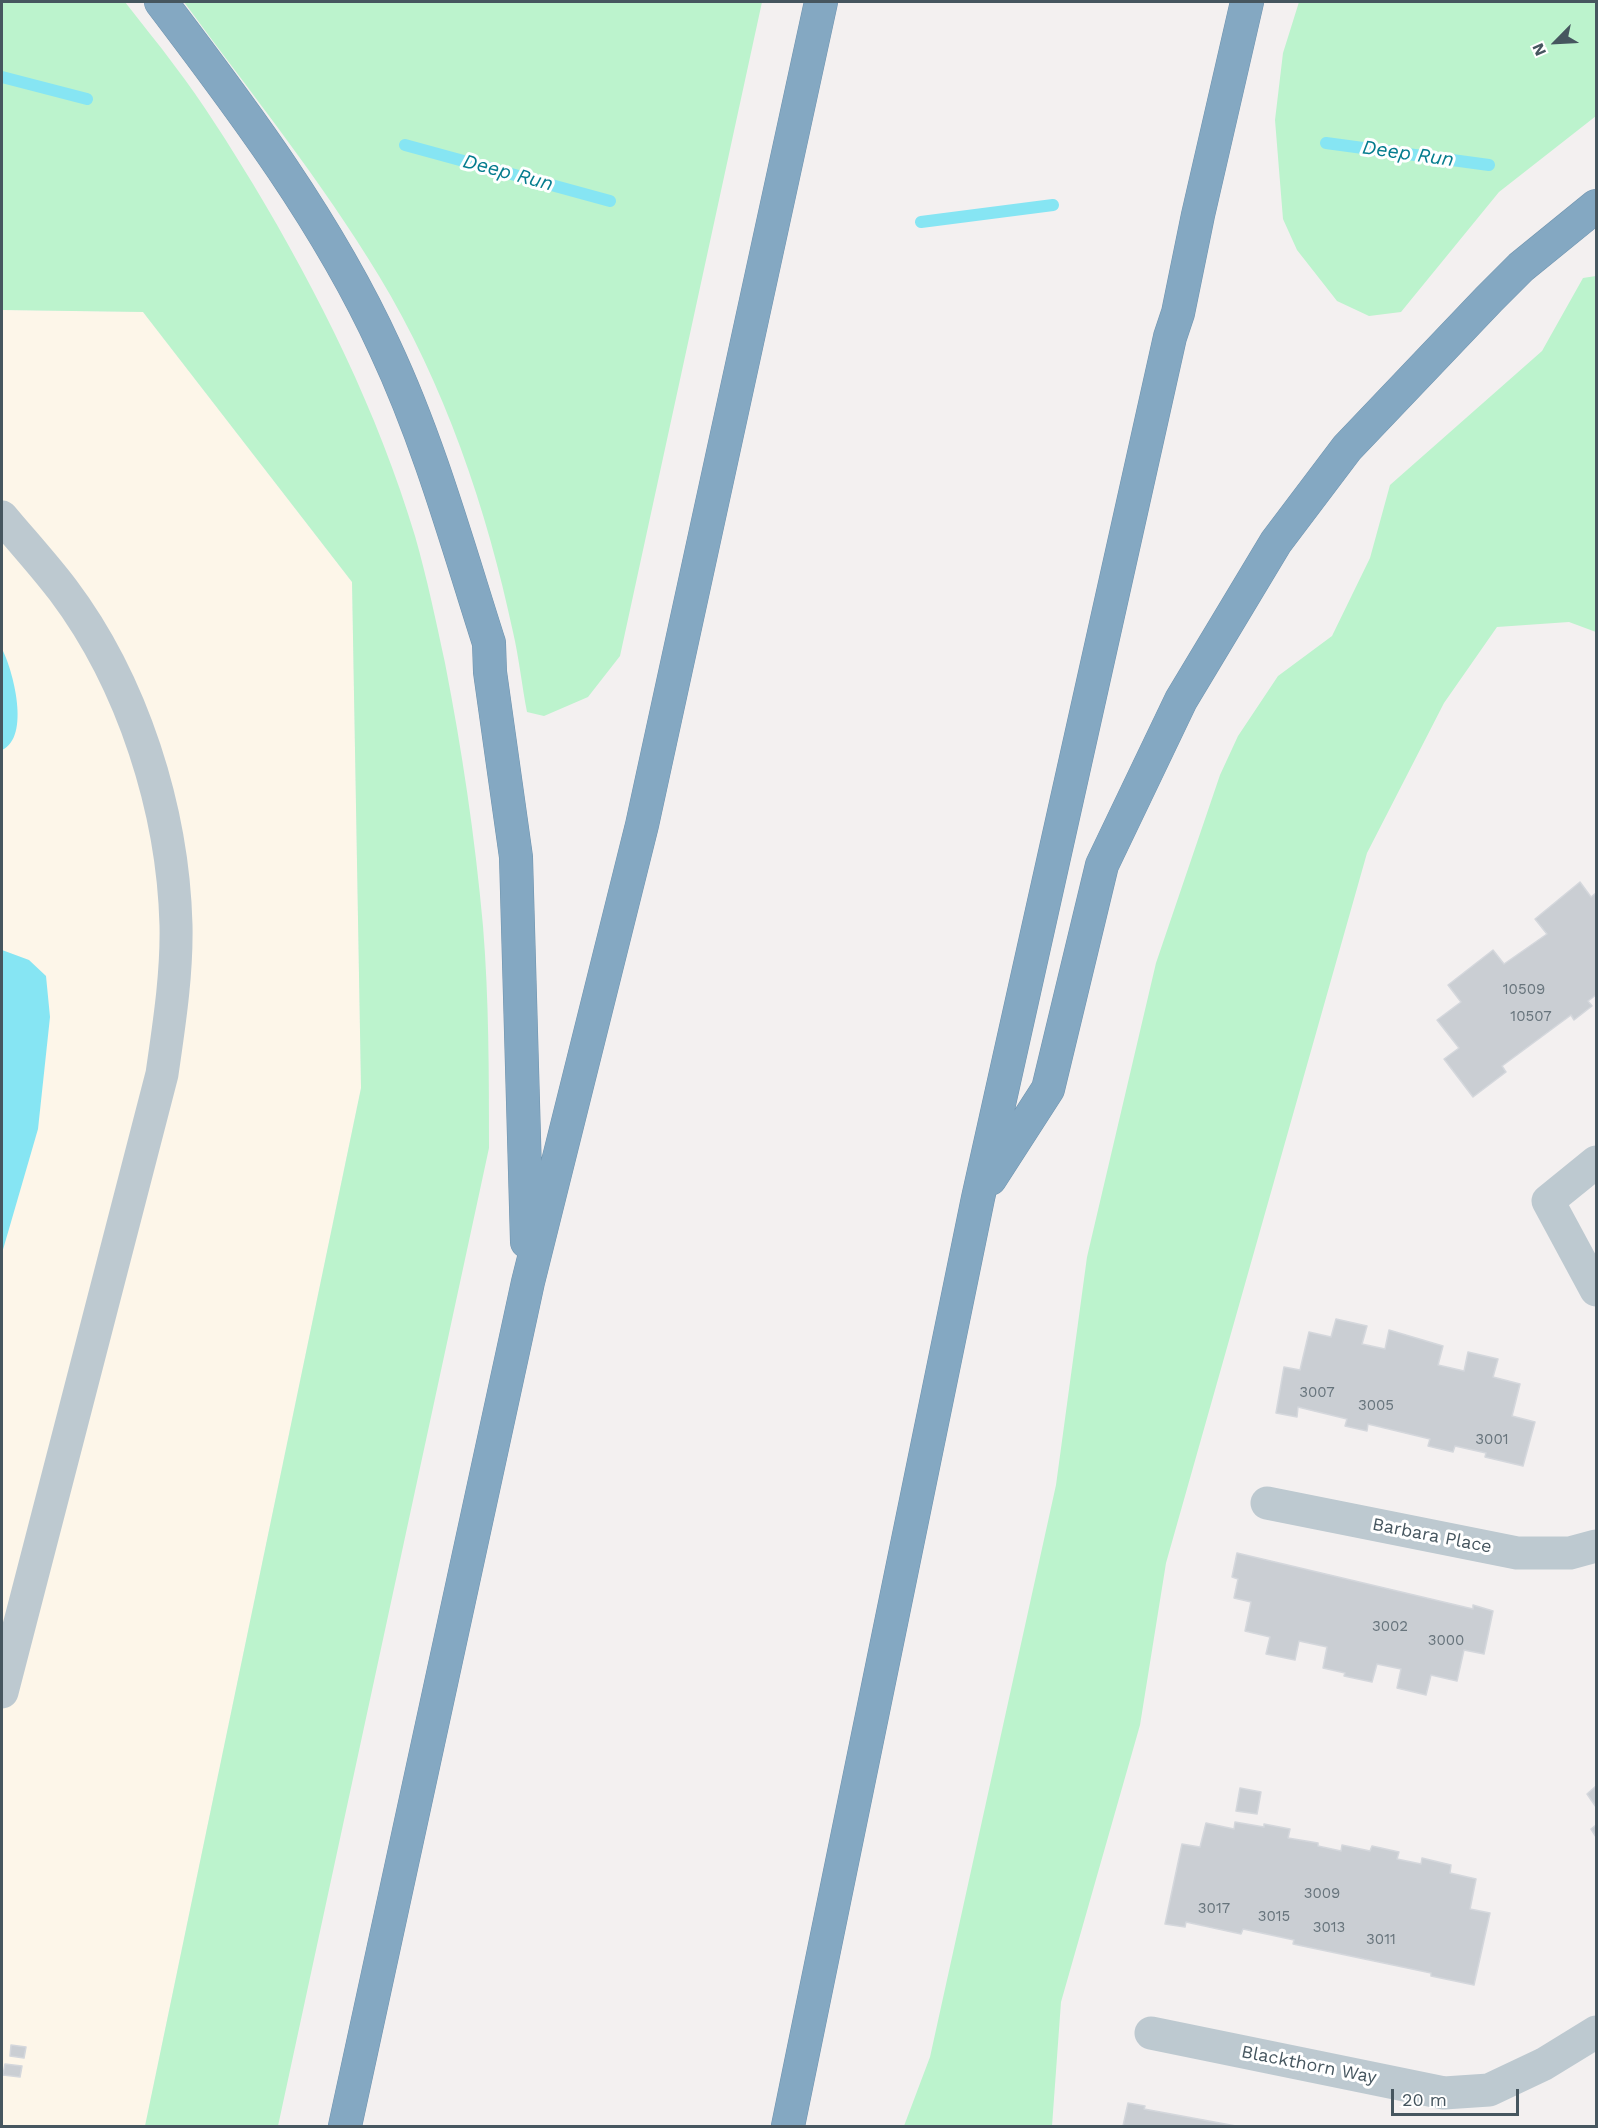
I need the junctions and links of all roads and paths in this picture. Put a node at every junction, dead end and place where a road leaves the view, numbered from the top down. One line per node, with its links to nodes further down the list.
1 (161, 2): 8 (highway)
2 (821, 2): 8 (highway)
3 (1247, 2): 7 (highway)
4 (1596, 206): 7 (highway)
5 (2, 517): 12 (street)
6 (1596, 1162): 9 (street)
7 (978, 1198): 16 (highway)
8 (528, 1282): 15 (highway)
9 (1596, 1290)
10 (1267, 1503): 11 (street, Barbara Place)
11 (1596, 1546)
12 (2, 1692)
13 (1151, 2033): 14 (street, Blackthorn Way)
14 (1595, 2037)
15 (345, 2127)
16 (788, 2127)

